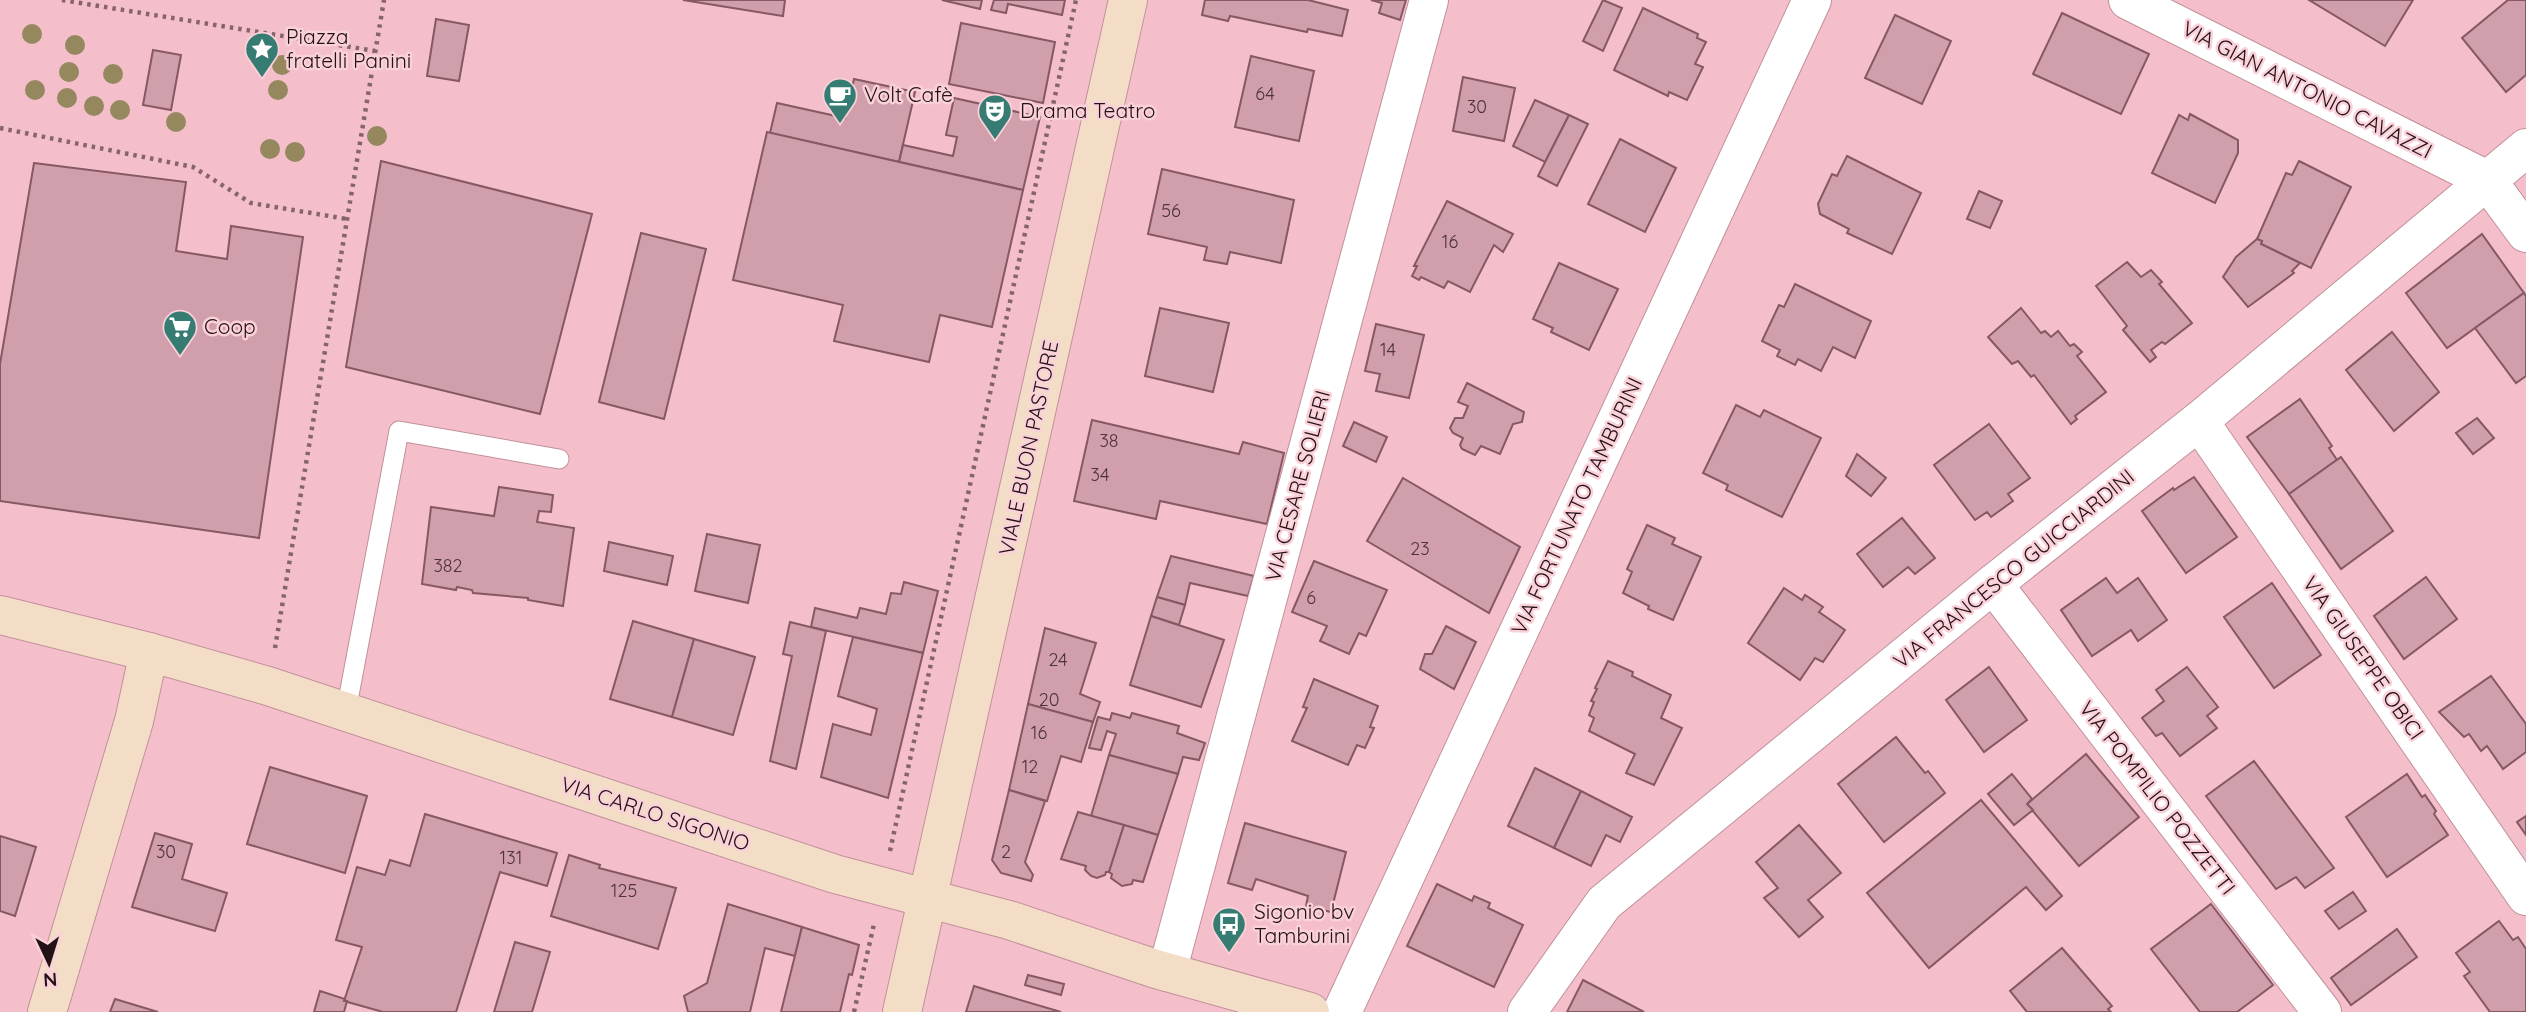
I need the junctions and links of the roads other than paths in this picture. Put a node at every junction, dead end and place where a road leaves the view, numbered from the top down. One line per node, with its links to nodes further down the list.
1 (1128, 0): 15 (street, VIALE BUON PASTORE)
2 (1429, 0): 16 (street, VIA CESARE SOLIERI)
3 (1812, 0): 20 (street, VIA FORTUNATO TAMBURINI)
4 (2128, 0): 6 (street, VIA GIAN ANTONIO CAVAZZI)
5 (2526, 148): 6 (street, VIA FRANCESCO GUICCIARDINI)
6 (2487, 180): 7 (street); 8 (street, VIA FRANCESCO GUICCIARDINI)
7 (2526, 233)
8 (2199, 421): 10 (street, VIA FRANCESCO GUICCIARDINI); 14 (street, VIA GIUSEPPE OBICI)
9 (559, 459): 13 (lane)
10 (1993, 584): 21 (street, VIA FRANCESCO GUICCIARDINI); 22 (street, VIA POMPILIO POZZETTI)
11 (0, 615): 12 (street, VIA CARLO SIGONIO)
12 (149, 652): 13 (street, VIA CARLO SIGONIO); 17 (street)
13 (346, 711): 15 (street, VIA CARLO SIGONIO)
14 (2526, 896)
15 (929, 897): 16 (street, VIA CARLO SIGONIO); 18 (street, VIALE BUON PASTORE)
16 (1167, 972): 19 (street, VIA CARLO SIGONIO)
17 (47, 1012)
18 (902, 1012)
19 (1310, 1012)
20 (1342, 1012)
21 (1527, 1012)
22 (2322, 1012)

